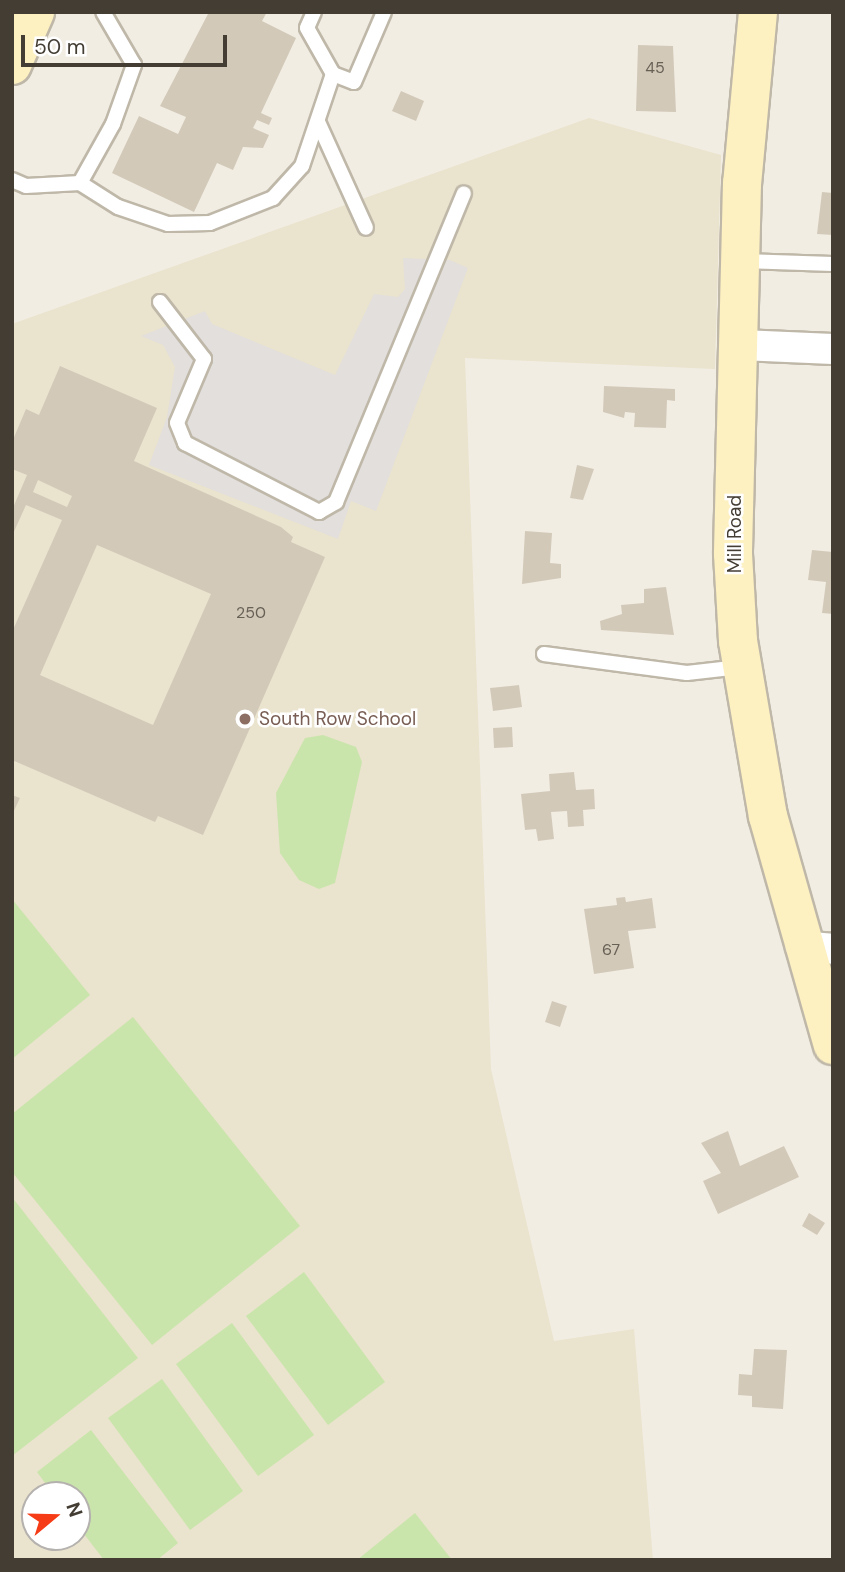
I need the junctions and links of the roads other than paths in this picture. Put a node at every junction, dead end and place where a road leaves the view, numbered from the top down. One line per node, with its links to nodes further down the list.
1 (35, 12): 6 (main road)
2 (103, 12): 10 (lane)
3 (314, 12): 7 (lane)
4 (384, 12): 7 (lane)
5 (758, 12): 13 (main road, Mill Road)
6 (12, 65)
7 (333, 74): 8 (lane)
8 (318, 122): 10 (lane); 12 (lane)
9 (12, 180): 10 (lane)
10 (80, 184)
11 (464, 193): 15 (lane)
12 (366, 228)
13 (741, 261): 14 (lane); 16 (main road, Mill Road)
14 (833, 264)
15 (160, 302)
16 (741, 345): 17 (street); 19 (main road, Mill Road)
17 (833, 349)
18 (544, 653): 19 (lane)
19 (741, 666): 20 (main road, Mill Road)
20 (817, 947): 21 (main road, Mill Road)
21 (833, 1045)

